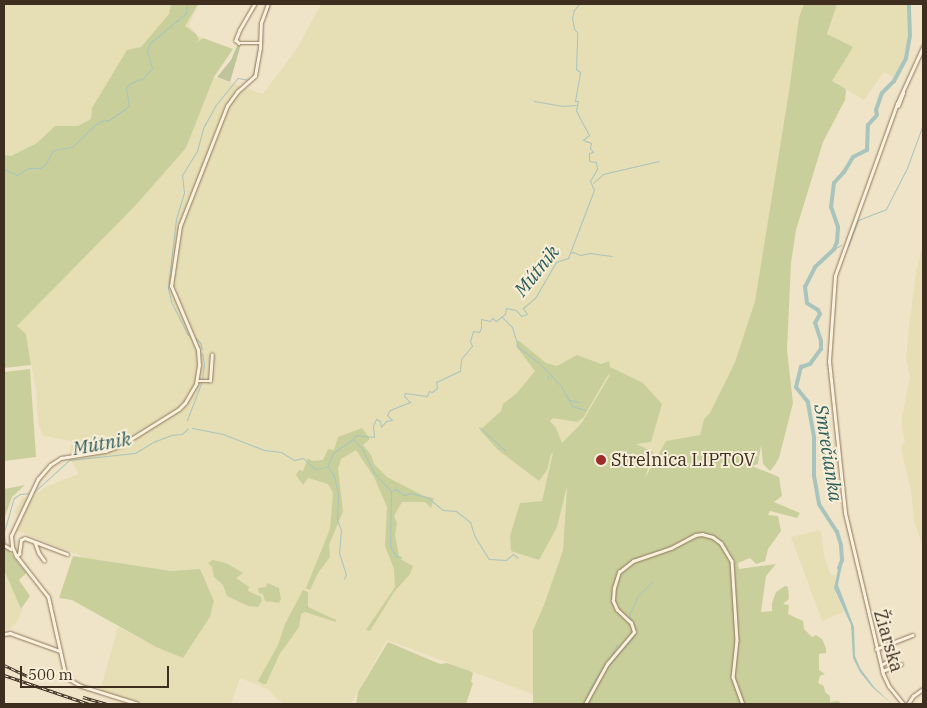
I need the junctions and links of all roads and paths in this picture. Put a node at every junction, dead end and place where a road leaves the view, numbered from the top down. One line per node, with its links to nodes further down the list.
1 (255, 4): 3 (street)
2 (268, 4): 3 (street)
3 (260, 43): 6 (street)
4 (923, 47): 17 (street, Žiarska)
5 (212, 355): 6 (street)
6 (197, 381): 8 (street)
7 (35, 542): 11 (street); 12 (street); 13 (street)
8 (11, 543): 9 (street); 10 (street)
9 (5, 545): 10 (street)
10 (13, 551): 12 (street)
11 (67, 554)
12 (16, 556): 18 (street)
13 (44, 560)
14 (4, 634): 18 (street)
15 (912, 635): 16 (street)
16 (887, 646): 17 (street); 20 (street)
17 (876, 649): 20 (street, Žiarska)
18 (60, 651): 23 (street)
19 (901, 664): 21 (street)
20 (880, 665): 21 (street, Žiarska)
21 (882, 671): 26 (street, Žiarska)
22 (923, 689): 27 (street)
23 (137, 704)
24 (585, 704): 25 (street)
25 (743, 704)
26 (903, 704)
27 (908, 704)

